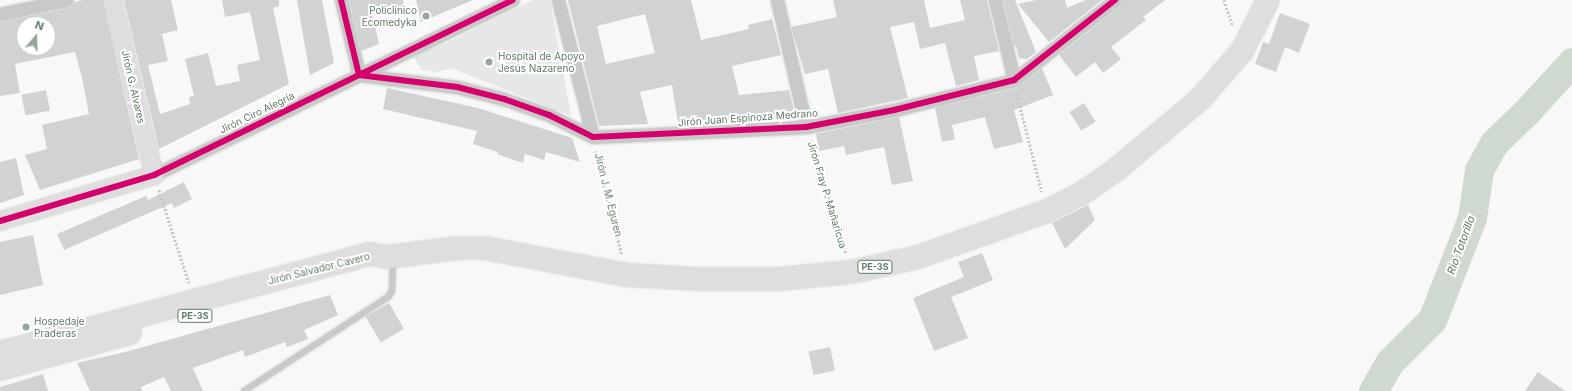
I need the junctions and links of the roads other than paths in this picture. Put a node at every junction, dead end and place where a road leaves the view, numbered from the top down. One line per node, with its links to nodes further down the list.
1 (67, 0): 10 (street)
2 (113, 0): 15 (street, Jirón G. Alvares)
3 (340, 0): 11 (street)
4 (513, 0): 11 (street, Jirón Ciro Alegría)
5 (558, 0): 14 (street)
6 (777, 0): 13 (street)
7 (995, 0): 12 (street)
8 (1115, 0): 12 (street, Jirón Juan Espinoza Medrano)
9 (1268, 0): 17 (highway, PE-3S)
10 (0, 14)
11 (359, 75): 14 (street, Jirón Juan Espinoza Medrano); 15 (street, Jirón Ciro Alegría)
12 (1014, 80): 13 (street, Jirón Juan Espinoza Medrano)
13 (806, 127): 14 (street, Jirón Juan Espinoza Medrano)
14 (593, 137)
15 (154, 174): 16 (street, Jirón Ciro Alegría)
16 (0, 222)
17 (390, 256): 18 (highway, Jirón Salvador Cavero / PE-3S); 18 (highway, Jirón Salvador Cavero / PE-3S); 21 (lane)
18 (151, 320): 19 (highway, Jirón Salvador Cavero / PE-3S); 20 (highway, Jirón Salvador Cavero / PE-3S)
19 (0, 353)
20 (0, 369)
21 (244, 391)

